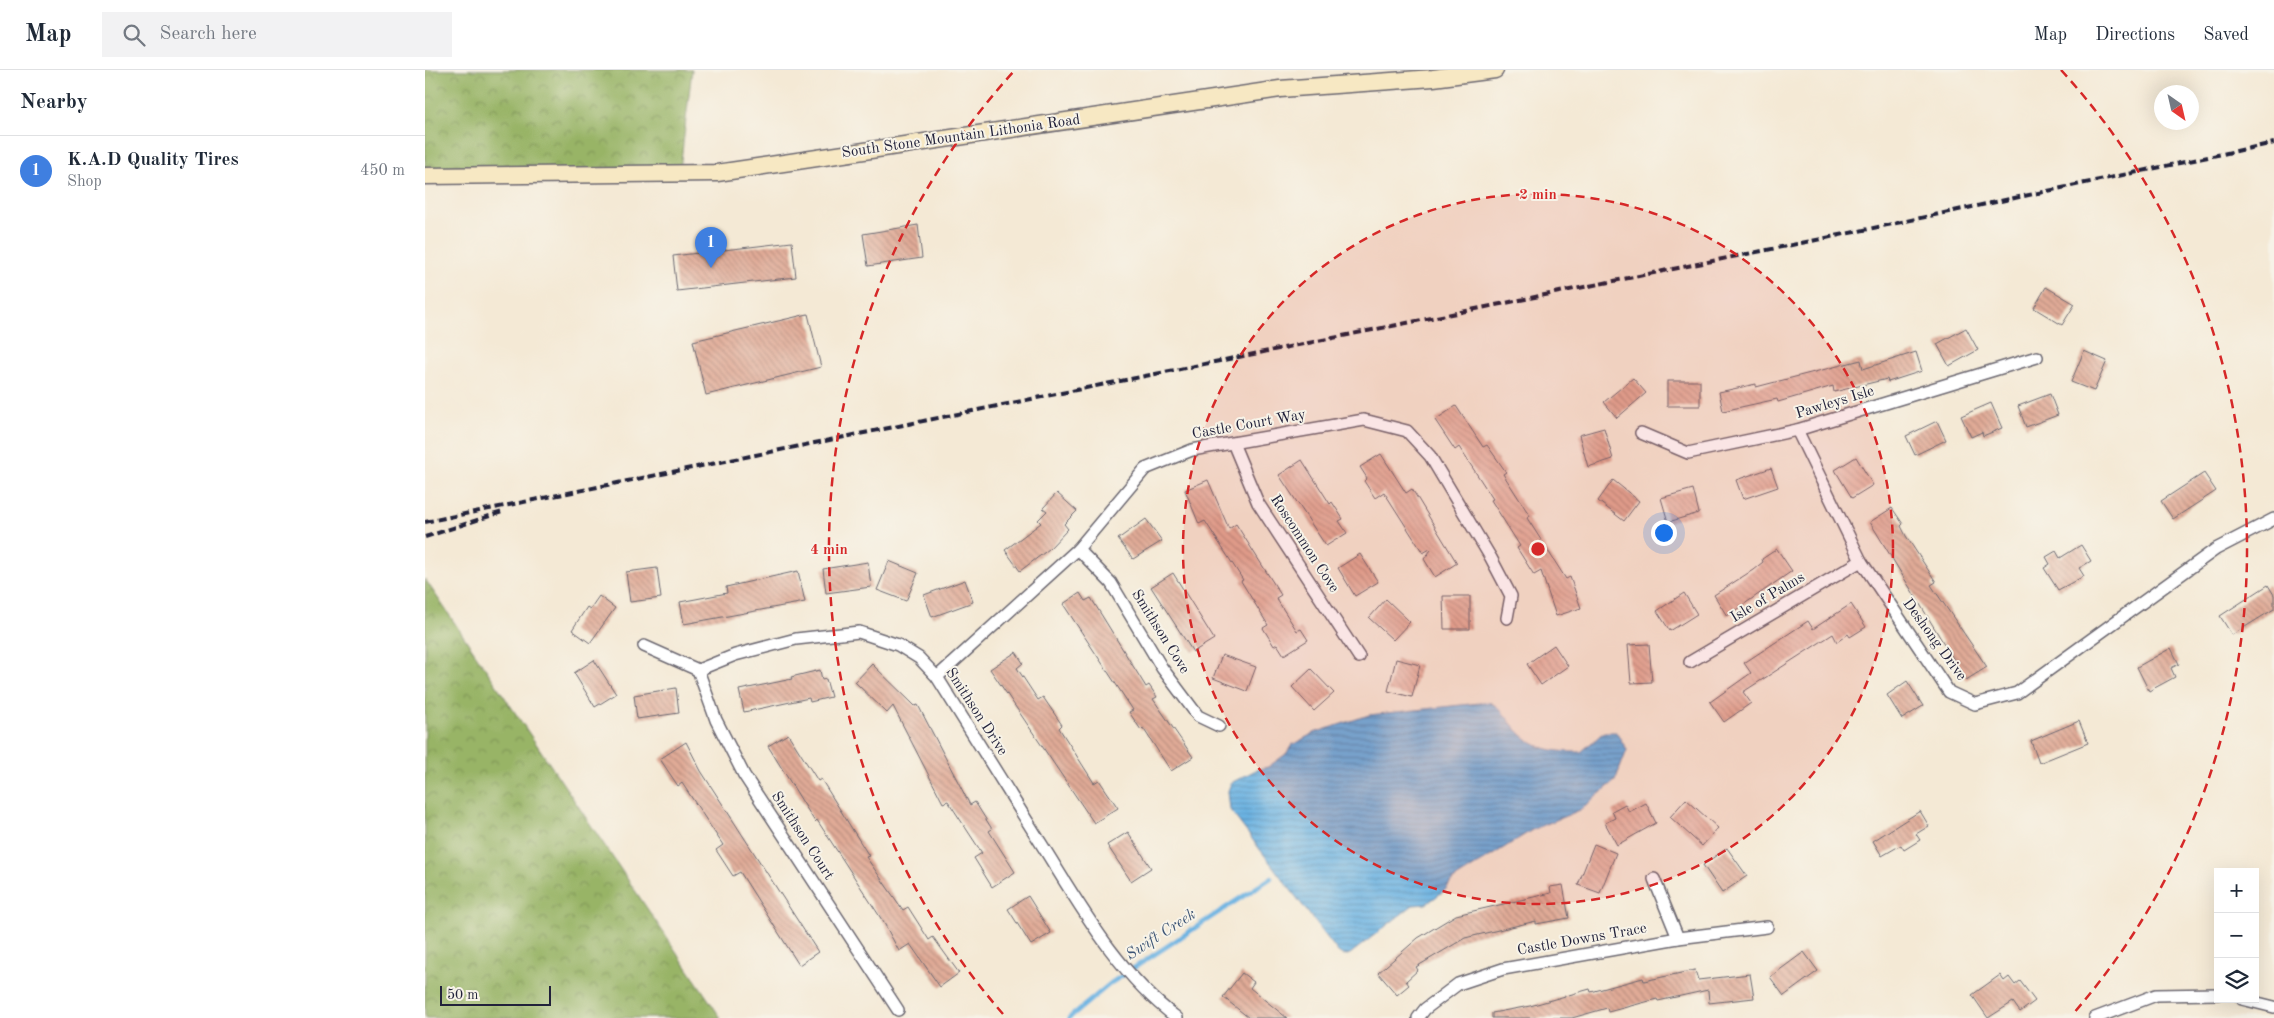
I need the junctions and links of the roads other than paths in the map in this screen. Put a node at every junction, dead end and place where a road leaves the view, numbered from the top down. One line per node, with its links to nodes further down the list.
1 (1495, 70): 2 (main road, South Stone Mountain Lithonia Road)
2 (1433, 74): 3 (main road, South Stone Mountain Lithonia Road)
3 (425, 176)
4 (2037, 357): 5 (street, Pawleys Isle)
5 (1797, 430): 6 (street, Pawleys Isle); 10 (street, Deshong Drive)
6 (1641, 433)
7 (1233, 442): 9 (street, Castle Court Way); 11 (street, Castle Court Way); 13 (street, Roscommon Cove)
8 (2274, 519): 10 (street, Deshong Drive)
9 (1078, 549): 16 (street, Castle Court Way); 17 (street, Smithson Cove)
10 (1861, 561): 14 (street, Isle of Palms)
11 (1507, 618)
12 (643, 646): 15 (street)
13 (1359, 656)
14 (1690, 662)
15 (698, 670): 16 (street, Smithson Drive); 24 (street, Smithson Court)
16 (937, 677): 25 (street, Smithson Drive)
17 (1219, 726)
18 (1654, 879): 20 (street)
19 (1767, 927): 20 (street, Castle Downs Trace)
20 (1678, 938): 26 (street, Castle Downs Trace)
21 (2214, 994): 27 (street)
22 (2258, 1003): 23 (street)
23 (2274, 1007)
24 (899, 1010)
25 (1177, 1018)
26 (1418, 1018)
27 (2095, 1018)

